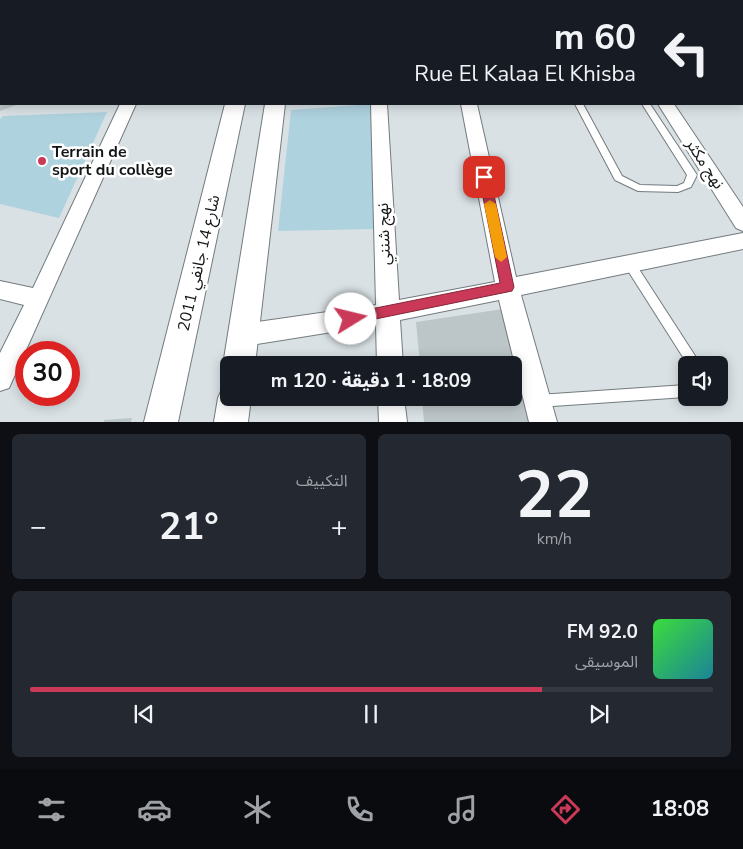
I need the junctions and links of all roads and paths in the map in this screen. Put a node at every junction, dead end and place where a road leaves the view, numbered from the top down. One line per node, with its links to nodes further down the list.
1 (736, 0): 2 (path)
2 (743, 0)
3 (128, 105): 16 (street)
4 (235, 105): 27 (street, شارع 14 جانفي 2011)
5 (275, 105): 18 (street)
6 (379, 105): 17 (street, نهج شنني)
7 (469, 105): 14 (street)
8 (580, 105): 9 (lane)
9 (647, 105)
10 (667, 105): 11 (street, نهج مكثر)
11 (743, 224)
12 (743, 241): 13 (street)
13 (629, 263): 14 (street); 21 (lane)
14 (507, 287): 17 (street); 26 (street)
15 (0, 290): 16 (street)
16 (39, 299): 22 (street)
17 (386, 313): 18 (street); 20 (street, نهج شنني)
18 (244, 336): 19 (street)
19 (241, 356)
20 (389, 356)
21 (689, 356)
22 (0, 379)
23 (678, 392): 26 (lane)
24 (234, 406): 28 (street)
25 (392, 406): 29 (street)
26 (541, 411)
27 (161, 422)
28 (231, 422)
29 (393, 422)

